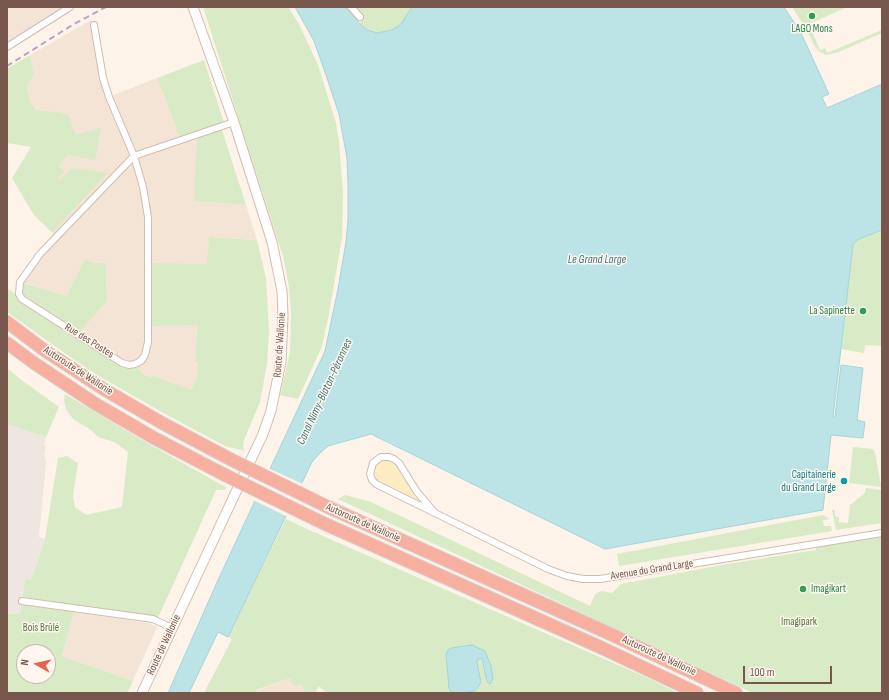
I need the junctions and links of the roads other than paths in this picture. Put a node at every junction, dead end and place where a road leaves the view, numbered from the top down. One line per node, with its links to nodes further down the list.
1 (70, 7): 6 (street)
2 (193, 7): 7 (main road, Route de Wallonie)
3 (351, 7): 4 (street)
4 (360, 17)
5 (94, 25): 8 (street, Rue des Postes)
6 (7, 47)
7 (234, 122): 8 (street, Rue des Postes); 14 (main road, Route de Wallonie)
8 (134, 156): 8 (street, Rue des Postes)
9 (7, 322): 17 (highway, Autoroute de Wallonie, bridge)
10 (7, 343): 16 (highway, Autoroute de Wallonie, bridge)
11 (435, 513): 11 (street, Avenue du Grand Large); 12 (street, Avenue du Grand Large)
12 (882, 533)
13 (22, 601): 14 (street)
14 (172, 628): 15 (main road, Route de Wallonie)
15 (142, 693)
16 (697, 693)
17 (736, 693)

